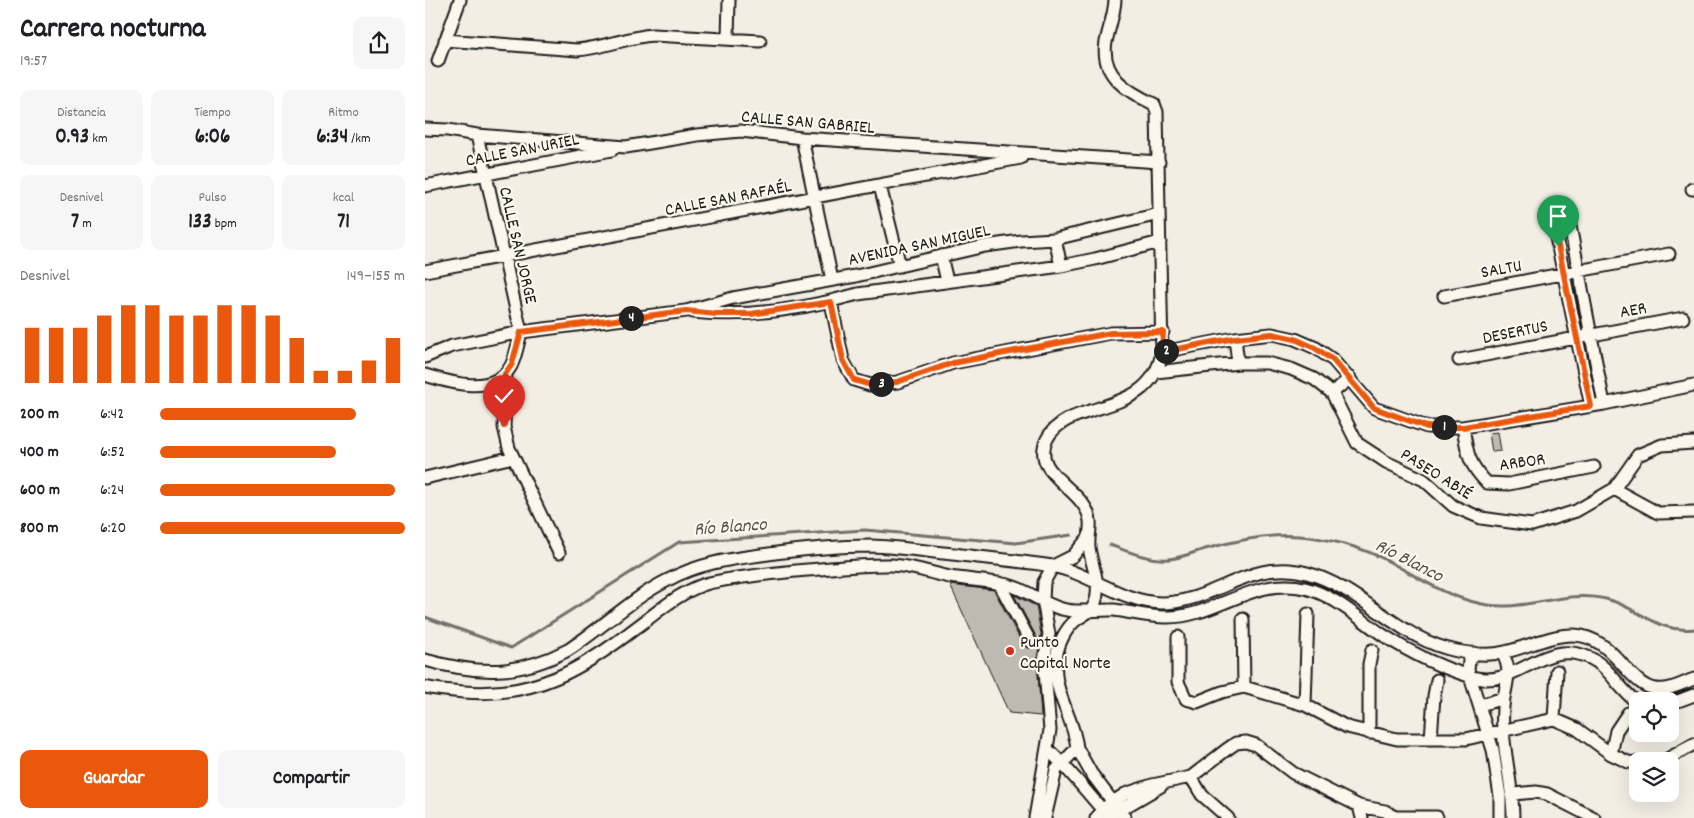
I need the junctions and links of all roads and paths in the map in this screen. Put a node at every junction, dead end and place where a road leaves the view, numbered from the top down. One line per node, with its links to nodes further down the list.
1 (460, 0): 5 (street)
2 (729, 0): 4 (street)
3 (1115, 0): 13 (street)
4 (729, 38): 5 (street); 6 (street)
5 (445, 40): 7 (street)
6 (760, 41)
7 (438, 61)
8 (425, 129): 9 (street, CALLE SAN GABRIEL)
9 (477, 136): 11 (street, CALLE SAN GABRIEL); 14 (street, CALLE SAN JORGE)
10 (802, 138): 11 (street, CALLE SAN GABRIEL); 12 (street, CALLE SAN GABRIEL); 17 (street)
11 (626, 147): 14 (street, CALLE SAN URIEL)
12 (1037, 155): 13 (street, CALLE SAN GABRIEL); 16 (street, CALLE SAN RAFAÉL)
13 (1159, 162): 20 (street)
14 (485, 174): 15 (street, CALLE SAN URIEL); 25 (street, CALLE SAN JORGE)
15 (425, 186)
16 (880, 186): 17 (street, CALLE SAN RAFAÉL); 26 (street)
17 (813, 198): 25 (street, CALLE SAN RAFAÉL); 32 (street)
18 (1567, 210): 29 (street)
19 (1551, 213): 30 (street)
20 (1159, 214): 21 (street, AVENIDA SAN MIGUEL); 22 (street)
21 (1055, 239): 24 (street, AVENIDA SAN MIGUEL); 27 (street)
22 (1160, 242): 27 (street, AVENIDA SAN MIGUEL); 42 (street)
23 (1669, 254): 29 (street, SALTU)
24 (941, 256): 26 (street, AVENIDA SAN MIGUEL); 33 (street)
25 (504, 258): 28 (street, CALLE SAN RAFAÉL); 41 (street, CALLE SAN JORGE)
26 (901, 266): 31 (street, AVENIDA SAN MIGUEL)
27 (1061, 266): 33 (street, AVENIDA SAN MIGUEL)
28 (425, 271)
29 (1577, 272): 30 (street, SALTU); 43 (street)
30 (1563, 274): 36 (street, SALTU); 44 (street)
31 (855, 276): 32 (street, AVENIDA SAN MIGUEL); 35 (street)
32 (832, 280): 34 (street, AVENIDA SAN MIGUEL)
33 (947, 281): 35 (street, AVENIDA SAN MIGUEL)
34 (782, 290): 38 (street); 39 (street, AVENIDA SAN MIGUEL)
35 (858, 294): 37 (street, AVENIDA SAN MIGUEL)
36 (1444, 296)
37 (831, 302): 38 (street, AVENIDA SAN MIGUEL); 42 (street)
38 (787, 309): 39 (street, AVENIDA SAN MIGUEL)
39 (686, 311): 41 (street, AVENIDA SAN MIGUEL)
40 (1683, 318): 43 (street, AER)
41 (521, 332): 47 (street, AVENIDA SAN MIGUEL); 51 (street)
42 (1163, 332): 46 (street)
43 (1590, 334): 44 (street, AER); 56 (street)
44 (1577, 337): 48 (street, DESERTUS); 57 (street)
45 (1235, 338): 46 (street, PASEO ABIÉ); 49 (street); 53 (street, PASEO ABIÉ)
46 (1162, 352): 50 (street)
47 (425, 357)
48 (1459, 360)
49 (1238, 363): 50 (street, PASEO ABIÉ); 55 (street, PASEO ABIÉ)
50 (1155, 372): 65 (street)
51 (505, 374): 52 (street); 60 (street)
52 (425, 375)
53 (1350, 378): 55 (street); 58 (street, PASEO ABIÉ)
54 (1694, 385): 56 (street, PASEO ABIÉ)
55 (1332, 392): 63 (street, PASEO ABIÉ)
56 (1605, 404): 57 (street, PASEO ABIÉ)
57 (1591, 406): 58 (street, PASEO ABIÉ)
58 (1463, 427): 61 (street, ARBOR)
59 (1694, 443): 63 (street)
60 (513, 457): 62 (street); 66 (street)
61 (1594, 467)
62 (425, 478)
63 (1614, 489): 64 (street)
64 (1694, 512)
65 (1088, 538): 68 (street); 70 (street)
66 (559, 553)
67 (737, 558): 68 (street); 69 (street); 76 (street)
68 (1053, 566): 70 (street); 72 (street)
69 (740, 578): 71 (street); 79 (street)
70 (1097, 582): 73 (street); 81 (street)
71 (999, 583): 72 (street); 78 (street)
72 (1043, 600): 73 (street); 100 (street)
73 (1091, 610): 86 (street); 99 (street)
74 (1307, 614): 95 (street)
75 (1243, 619): 89 (street)
76 (597, 631): 79 (street); 83 (street)
77 (1178, 637): 89 (street)
78 (1030, 641)
79 (609, 649): 90 (street)
80 (1372, 650): 102 (street)
81 (1474, 653): 82 (street); 86 (street)
82 (1502, 653): 85 (street); 87 (street)
83 (425, 660)
84 (1557, 671): 98 (street)
85 (1509, 675): 86 (street); 91 (street); 93 (street)
86 (1469, 676): 96 (street)
87 (1694, 679)
88 (1437, 680): 104 (street)
89 (1244, 686): 95 (street)
90 (425, 687)
91 (1629, 695)
92 (1694, 695): 94 (street)
93 (1504, 698): 96 (street); 101 (street)
94 (1679, 701)
95 (1305, 705): 102 (street)
96 (1480, 705): 103 (street)
97 (1628, 713): 109 (street)
98 (1553, 719): 101 (street); 109 (street)
99 (1072, 729): 100 (street); 106 (street)
100 (1050, 730): 107 (street)
101 (1504, 730): 103 (street); 116 (street)
102 (1369, 733): 104 (street)
103 (1488, 733): 104 (street); 125 (street)
104 (1431, 739)
105 (1694, 744): 108 (street)
106 (1077, 748): 111 (street); 112 (street)
107 (1047, 750): 111 (street); 121 (street)
108 (1679, 752)
109 (1611, 754): 110 (street)
110 (1629, 762)
111 (1062, 763): 114 (street); 115 (street)
112 (1091, 773): 114 (street); 118 (street)
113 (1191, 778): 117 (street); 118 (street); 123 (street)
114 (1075, 780): 115 (street); 118 (street)
115 (1051, 786): 122 (street)
116 (1513, 794): 126 (street); 127 (street)
117 (1359, 806): 119 (street); 124 (street)
118 (1110, 814)
119 (1393, 817): 120 (street)
120 (1437, 817)
121 (1035, 818)
122 (1045, 818)
123 (1228, 818)
124 (1362, 818)
125 (1500, 818)
126 (1513, 818)
127 (1594, 818)

